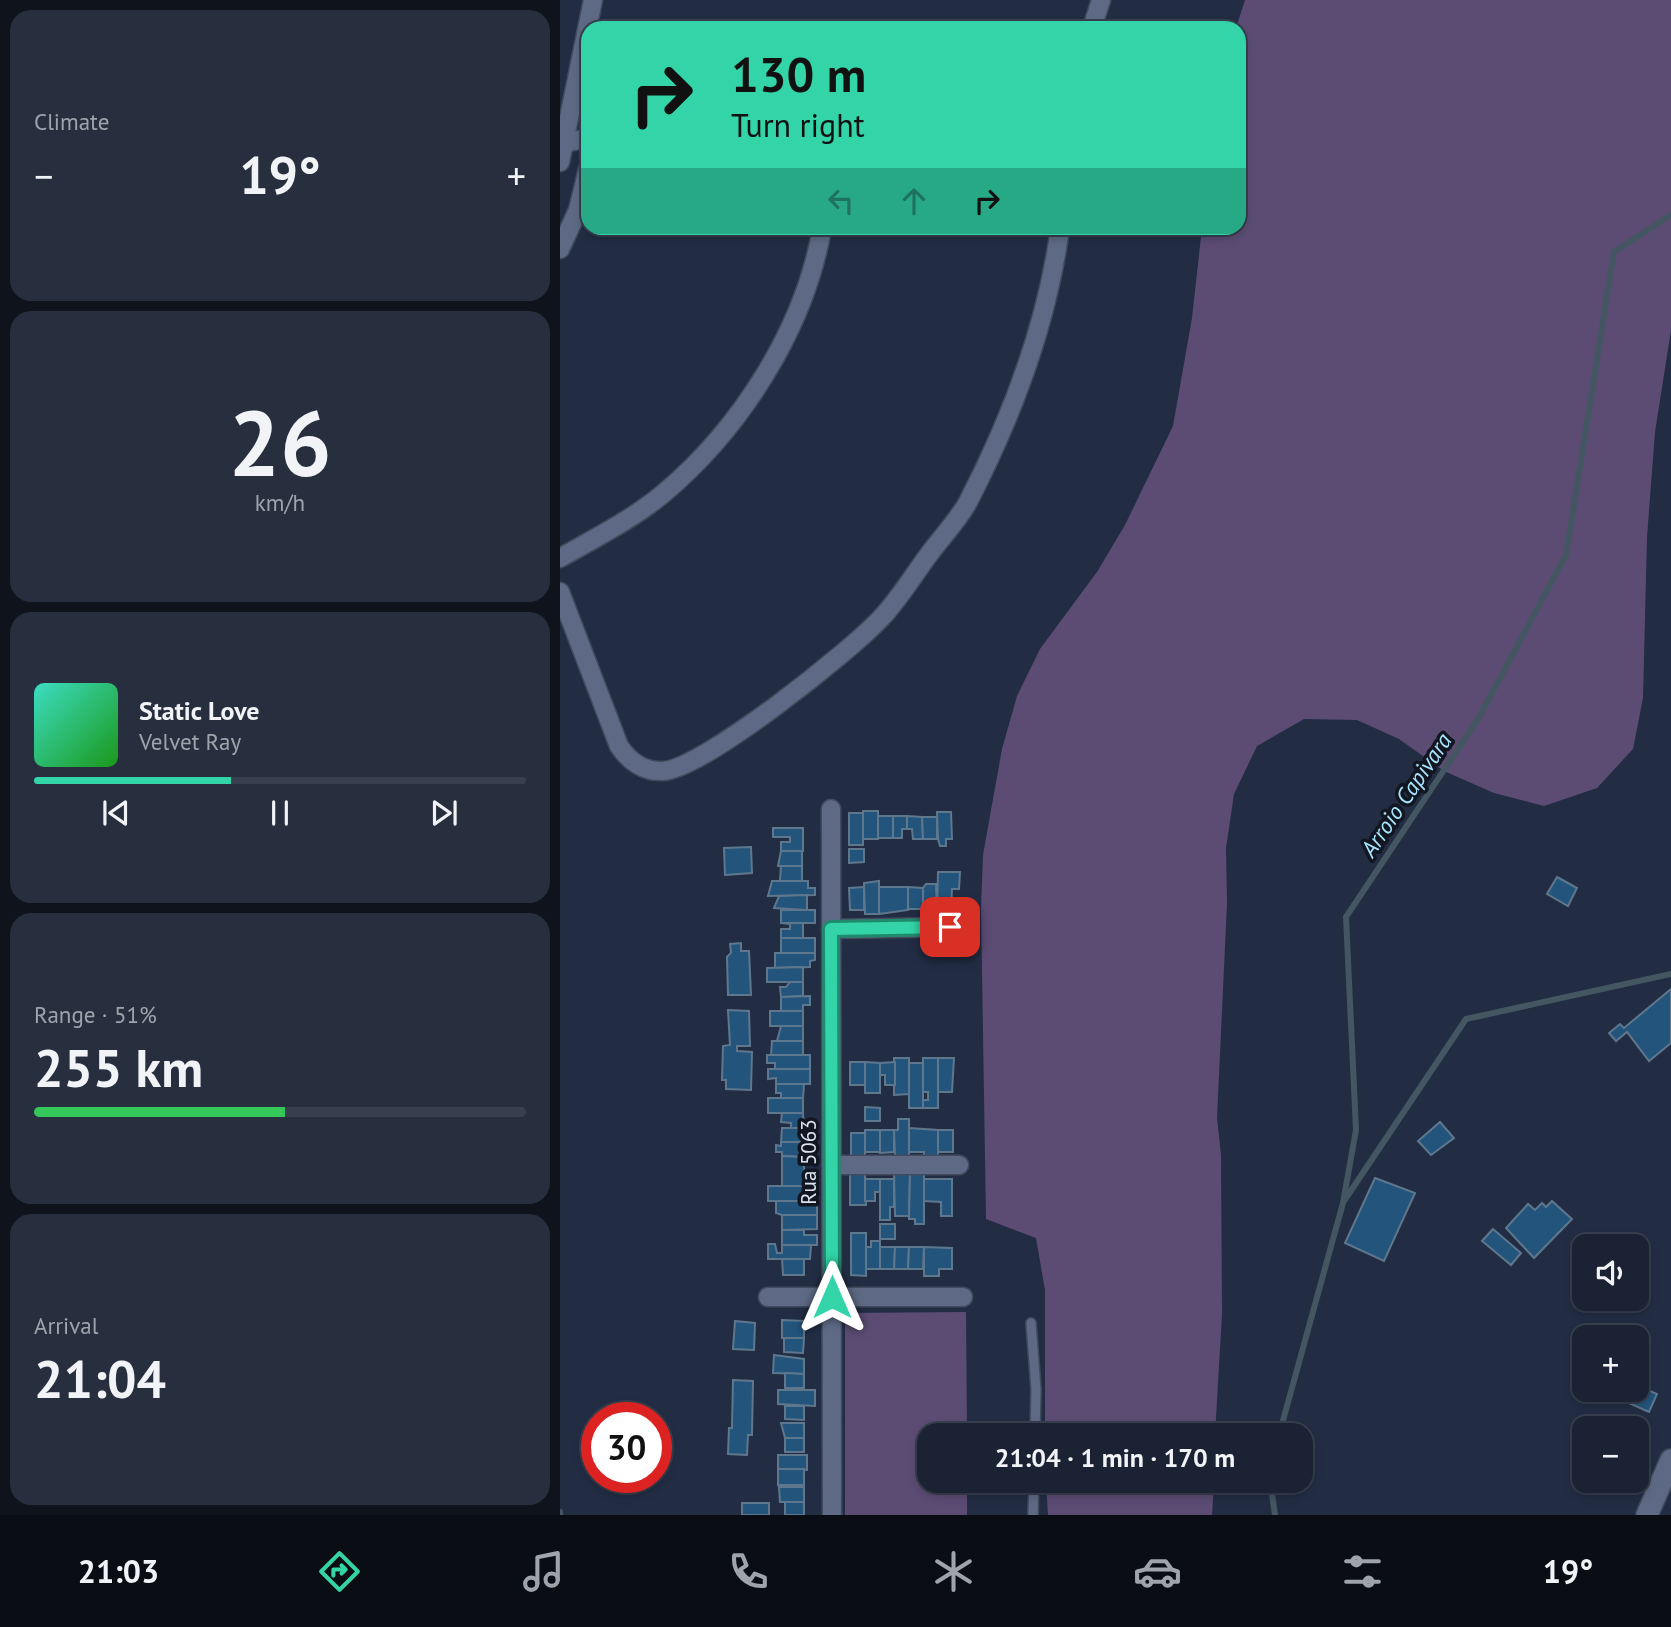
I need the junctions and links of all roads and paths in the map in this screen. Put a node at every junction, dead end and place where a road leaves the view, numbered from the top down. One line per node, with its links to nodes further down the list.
1 (593, 0): 3 (street)
2 (1101, 0): 4 (street)
3 (589, 21)
4 (1094, 21)
5 (581, 59): 7 (street)
6 (581, 139): 7 (street)
7 (564, 143): 8 (street)
8 (560, 162)
9 (581, 198): 12 (street)
10 (820, 235): 13 (street)
11 (1059, 235): 14 (street)
12 (560, 249)
13 (560, 558)
14 (560, 592)
15 (831, 809): 17 (street, Rua 5063)
16 (950, 927): 17 (street)
17 (831, 929): 18 (street, Rua 5063)
18 (831, 1165): 19 (street); 21 (street, Rua 5063)
19 (959, 1165)
20 (768, 1297): 21 (street)
21 (832, 1297): 22 (street); 27 (street, Rua 5063)
22 (962, 1297)
23 (1031, 1323): 24 (lane)
24 (1035, 1423)
25 (1671, 1461): 29 (street)
26 (1033, 1493): 28 (lane)
27 (832, 1515)
28 (1032, 1515)
29 (1647, 1515)

